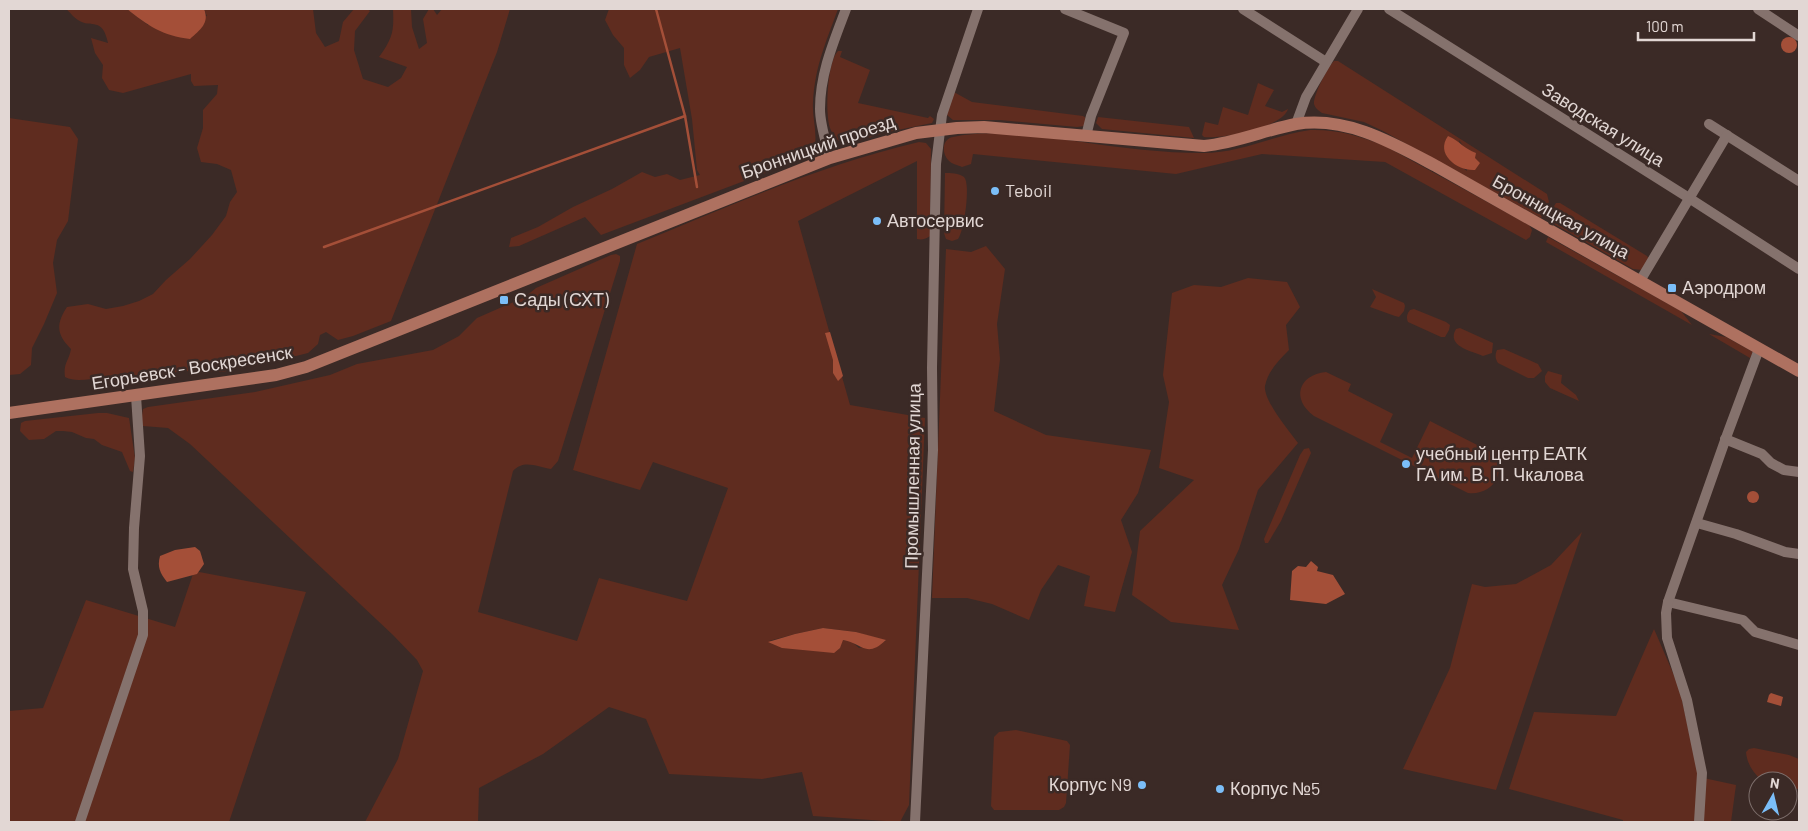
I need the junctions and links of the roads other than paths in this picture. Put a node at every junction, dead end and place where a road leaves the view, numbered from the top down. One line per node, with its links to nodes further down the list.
1 (846, 9): 15 (street)
2 (978, 9): 12 (street, Промышленная улица)
3 (1065, 9): 13 (street)
4 (1243, 9): 9 (street)
5 (1358, 9): 9 (street)
6 (1389, 9): 17 (street, Заводская улица)
7 (1758, 9): 8 (street)
8 (1799, 36)
9 (1326, 62): 10 (street)
10 (1296, 124): 13 (main road, Бронницкий проезд); 19 (main road, Бронницкая улица)
11 (1709, 124): 14 (street)
12 (940, 130): 13 (main road, Бронницкий проезд); 15 (main road, Бронницкий проезд); 32 (street, Промышленная улица)
13 (1086, 136)
14 (1726, 136): 16 (street); 17 (street)
15 (830, 158): 20 (main road, Бронницкий проезд)
16 (1799, 181)
17 (1689, 198): 18 (street, Заводская улица); 19 (street)
18 (1799, 270)
19 (1640, 281): 21 (main road, Бронницкая улица)
20 (515, 284): 23 (main road, Егорьевск - Воскресенск)
21 (1759, 349): 22 (main road, Бронницкая улица); 25 (street)
22 (1799, 370)
23 (136, 396): 24 (main road, Егорьевск - Воскресенск); 31 (street)
24 (9, 413)
25 (1725, 439): 26 (street); 27 (street)
26 (1799, 472)
27 (1697, 523): 28 (street); 29 (street)
28 (1799, 554)
29 (1668, 602): 30 (street); 33 (street)
30 (1799, 645)
31 (80, 822)
32 (915, 822)
33 (1699, 822)

